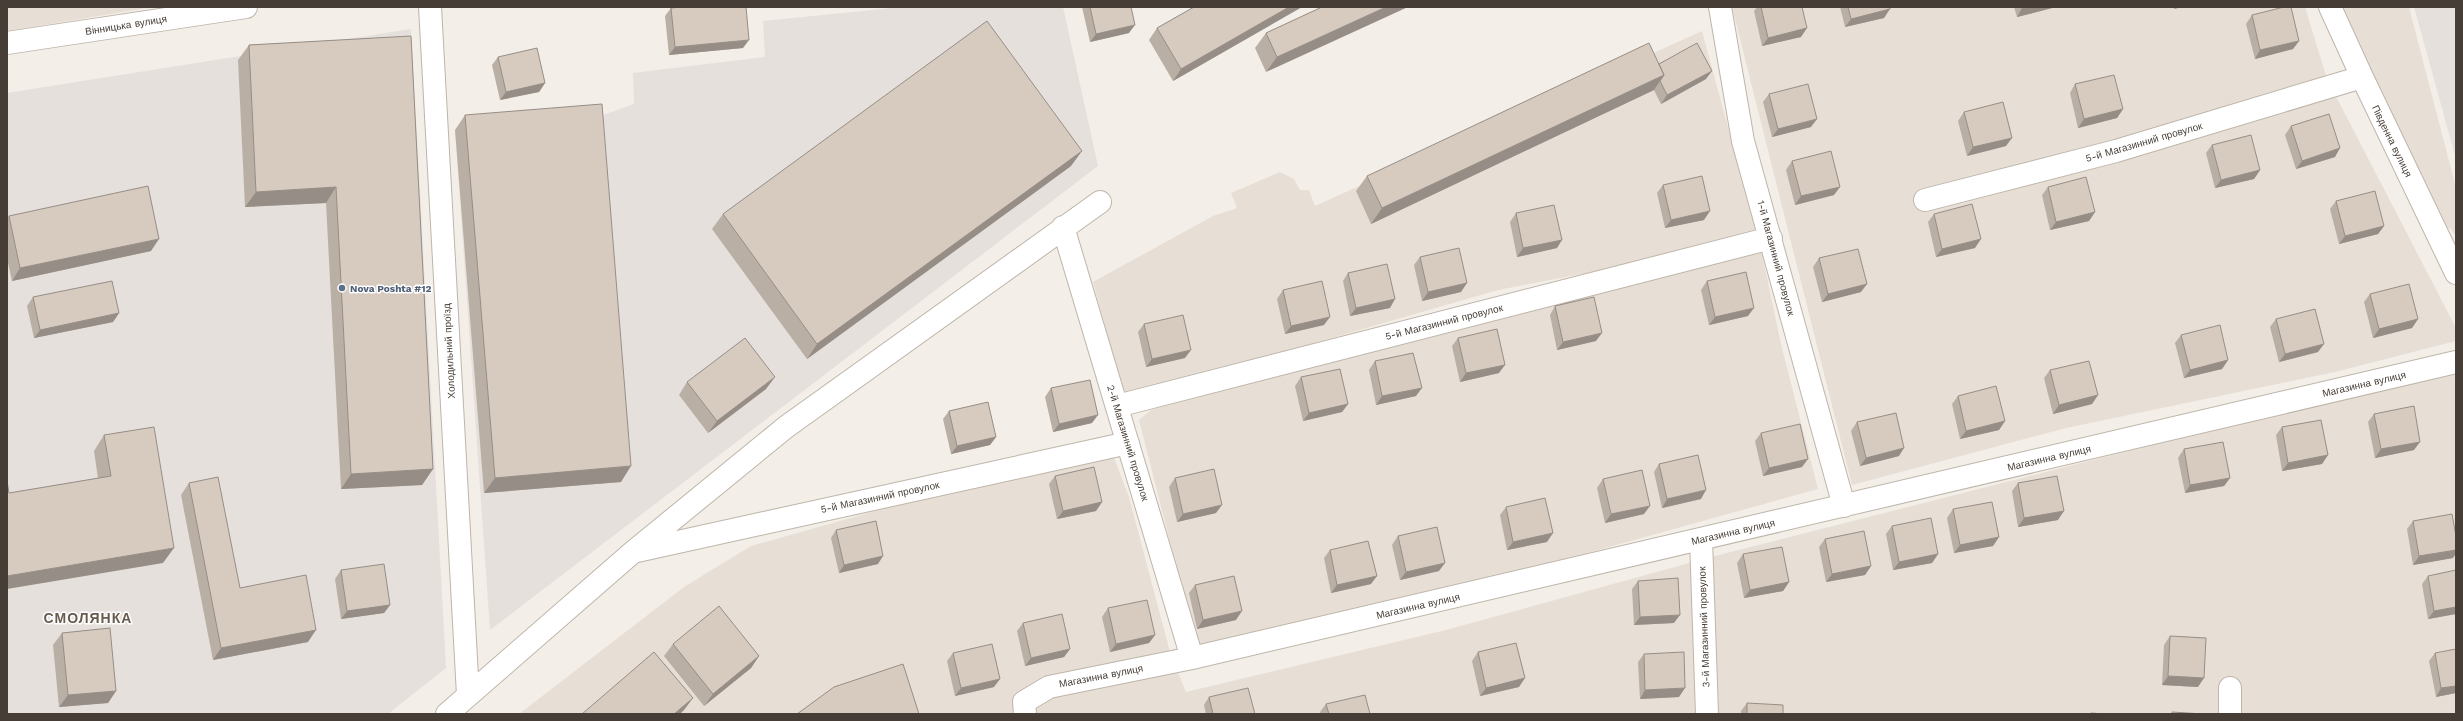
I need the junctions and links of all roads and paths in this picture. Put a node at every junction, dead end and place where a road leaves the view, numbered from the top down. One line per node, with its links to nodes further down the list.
1 (246, 7): 5 (street, Вінницька вулиця)
2 (430, 7): 20 (street, Холодильний проїзд)
3 (1720, 7): 10 (street, 1-й Магазинний провулок)
4 (2330, 7): 6 (street, Південна вулиця)
5 (7, 43)
6 (2362, 77): 7 (street, 5-й Магазинний провулок); 11 (street, Південна вулиця)
7 (1926, 200)
8 (1100, 202): 9 (street)
9 (1063, 228): 13 (street, 2-й Магазинний провулок); 17 (street)
10 (1771, 238): 13 (street, 5-й Магазинний провулок); 15 (street, 1-й Магазинний провулок)
11 (2456, 273)
12 (2456, 362): 15 (street, Магазинна вулиця)
13 (1116, 406): 14 (street, 2-й Магазинний провулок)
14 (1128, 443): 17 (street, 5-й Магазинний провулок); 18 (street, 2-й Магазинний провулок)
15 (1844, 506): 16 (street, Магазинна вулиця)
16 (1701, 539): 18 (street, Магазинна вулиця); 23 (street, 3-й Магазинний провулок)
17 (633, 552): 20 (street)
18 (1192, 658): 22 (street, Магазинна вулиця)
19 (2230, 688): 24 (street)
20 (468, 695): 21 (street)
21 (447, 714)
22 (1025, 714)
23 (1707, 714)
24 (2230, 714)

